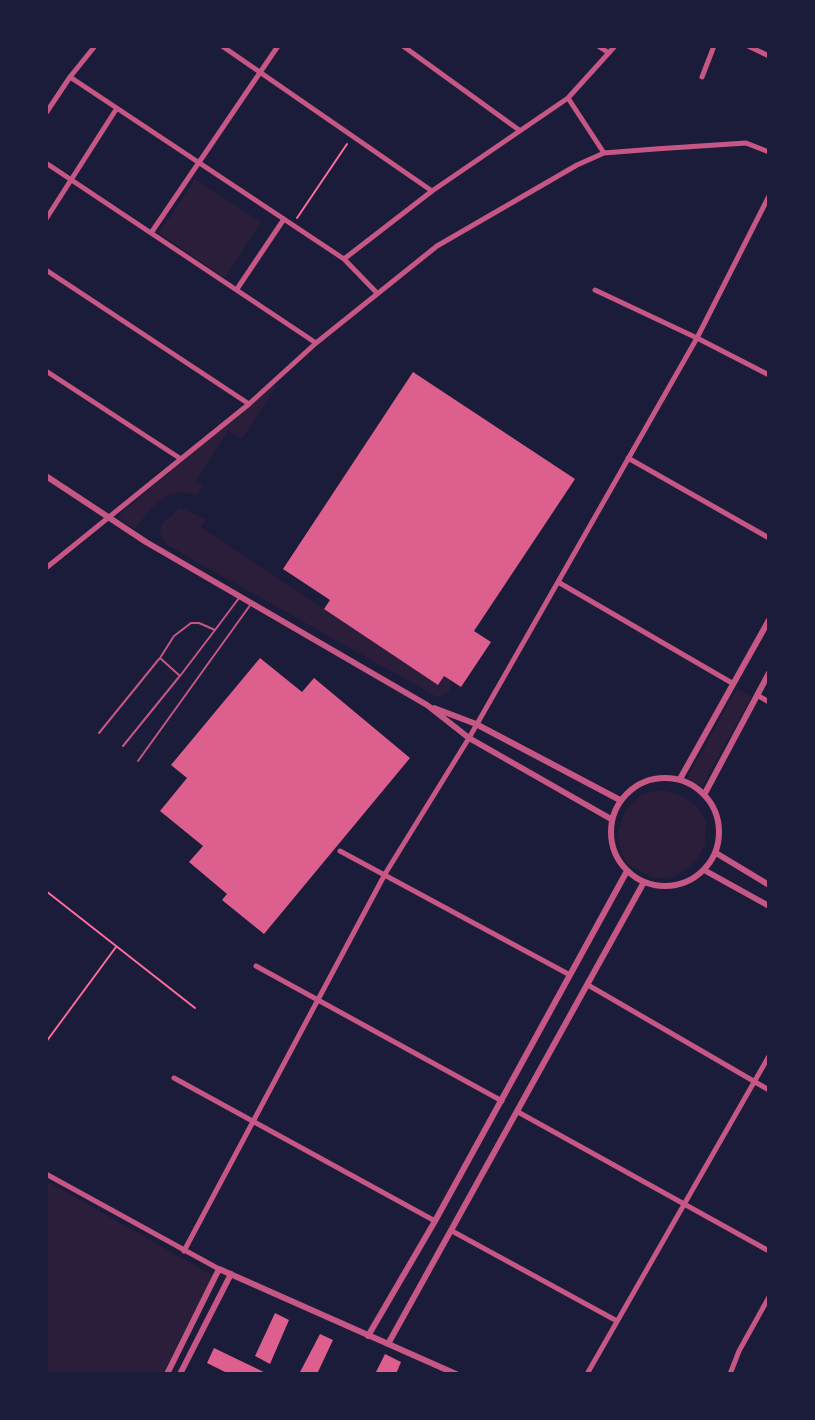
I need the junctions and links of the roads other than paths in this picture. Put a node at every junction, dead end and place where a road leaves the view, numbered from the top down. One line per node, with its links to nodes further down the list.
1 (95, 46): 12 (street)
2 (222, 46): 11 (street)
3 (278, 46): 11 (street)
4 (403, 46): 17 (street)
5 (598, 46): 9 (street)
6 (615, 46): 9 (street)
7 (714, 46): 13 (street)
8 (748, 46): 10 (street)
9 (609, 53): 14 (street)
10 (769, 56)
11 (260, 72): 21 (street); 23 (street)
12 (70, 77): 15 (street); 16 (street)
13 (702, 77)
14 (568, 98): 17 (street); 19 (street)
15 (117, 108): 21 (street); 22 (street)
16 (46, 113)
17 (519, 130): 23 (street)
18 (769, 152): 19 (street)
19 (604, 153): 33 (street)
20 (46, 163): 22 (street)
21 (200, 163): 27 (street); 28 (street)
22 (72, 179): 26 (street); 28 (street)
23 (432, 191): 29 (street)
24 (769, 196): 25 (street)
25 (767, 206): 34 (street)
26 (46, 219)
27 (284, 219): 29 (street); 31 (street)
28 (151, 233): 31 (street)
29 (344, 259): 33 (street)
30 (46, 270): 38 (street)
31 (237, 289): 35 (street)
32 (595, 290): 34 (street)
33 (377, 293): 35 (street)
34 (697, 338): 37 (street); 39 (street)
35 (316, 343): 38 (street)
36 (46, 371): 40 (street)
37 (769, 375)
38 (249, 404): 40 (street)
39 (628, 458): 43 (street); 45 (street)
40 (181, 459): 42 (street)
41 (46, 476): 42 (street)
42 (109, 518): 44 (street); 46 (street)
43 (769, 538)
44 (46, 568)
45 (558, 582): 53 (street); 57 (street)
46 (240, 597): 47 (street); 49 (lane)
47 (251, 603): 56 (street); 61 (lane)
48 (769, 620): 53 (street)
49 (215, 630): 50 (lane); 52 (lane)
50 (160, 658): 52 (lane); 58 (lane)
51 (769, 673): 54 (street)
52 (180, 676): 60 (lane)
53 (732, 683): 62 (street)
54 (757, 695): 55 (street); 63 (street)
55 (769, 702)
56 (427, 705): 57 (street); 59 (street)
57 (476, 724): 59 (street); 64 (street)
58 (99, 733)
59 (469, 738): 65 (street); 70 (street)
60 (123, 746)
61 (138, 761)
62 (680, 779): 63 (street); 64 (street)
63 (704, 795): 67 (street)
64 (620, 800): 65 (street)
65 (611, 819): 69 (street)
66 (340, 851): 70 (street)
67 (716, 853): 68 (street); 72 (street)
68 (704, 870): 71 (street); 73 (street)
69 (627, 871): 71 (street); 75 (street)
70 (385, 874): 75 (street); 77 (street)
71 (644, 882): 76 (street)
72 (769, 885)
73 (769, 906)
74 (256, 966): 77 (street)
75 (570, 975): 82 (street)
76 (588, 985): 80 (street); 83 (street)
77 (320, 1000): 82 (street); 84 (street)
78 (769, 1056): 80 (street)
79 (174, 1078): 84 (street)
80 (755, 1082): 81 (street); 86 (street)
81 (769, 1090)
82 (502, 1101): 87 (street)
83 (518, 1112): 86 (street); 88 (street)
84 (254, 1123): 87 (street); 89 (street)
85 (46, 1174): 89 (street)
86 (684, 1203): 90 (street); 94 (street)
87 (435, 1221): 95 (street)
88 (452, 1231): 94 (street); 96 (street)
89 (184, 1251): 91 (street)
90 (769, 1251)
91 (219, 1269): 92 (street); 97 (street)
92 (231, 1274): 95 (street); 98 (street)
93 (769, 1297): 101 (street)
94 (617, 1321): 100 (street)
95 (368, 1336): 96 (street)
96 (388, 1344): 99 (street)
97 (167, 1374)
98 (180, 1374)
99 (456, 1374)
100 (587, 1374)
101 (730, 1374)

